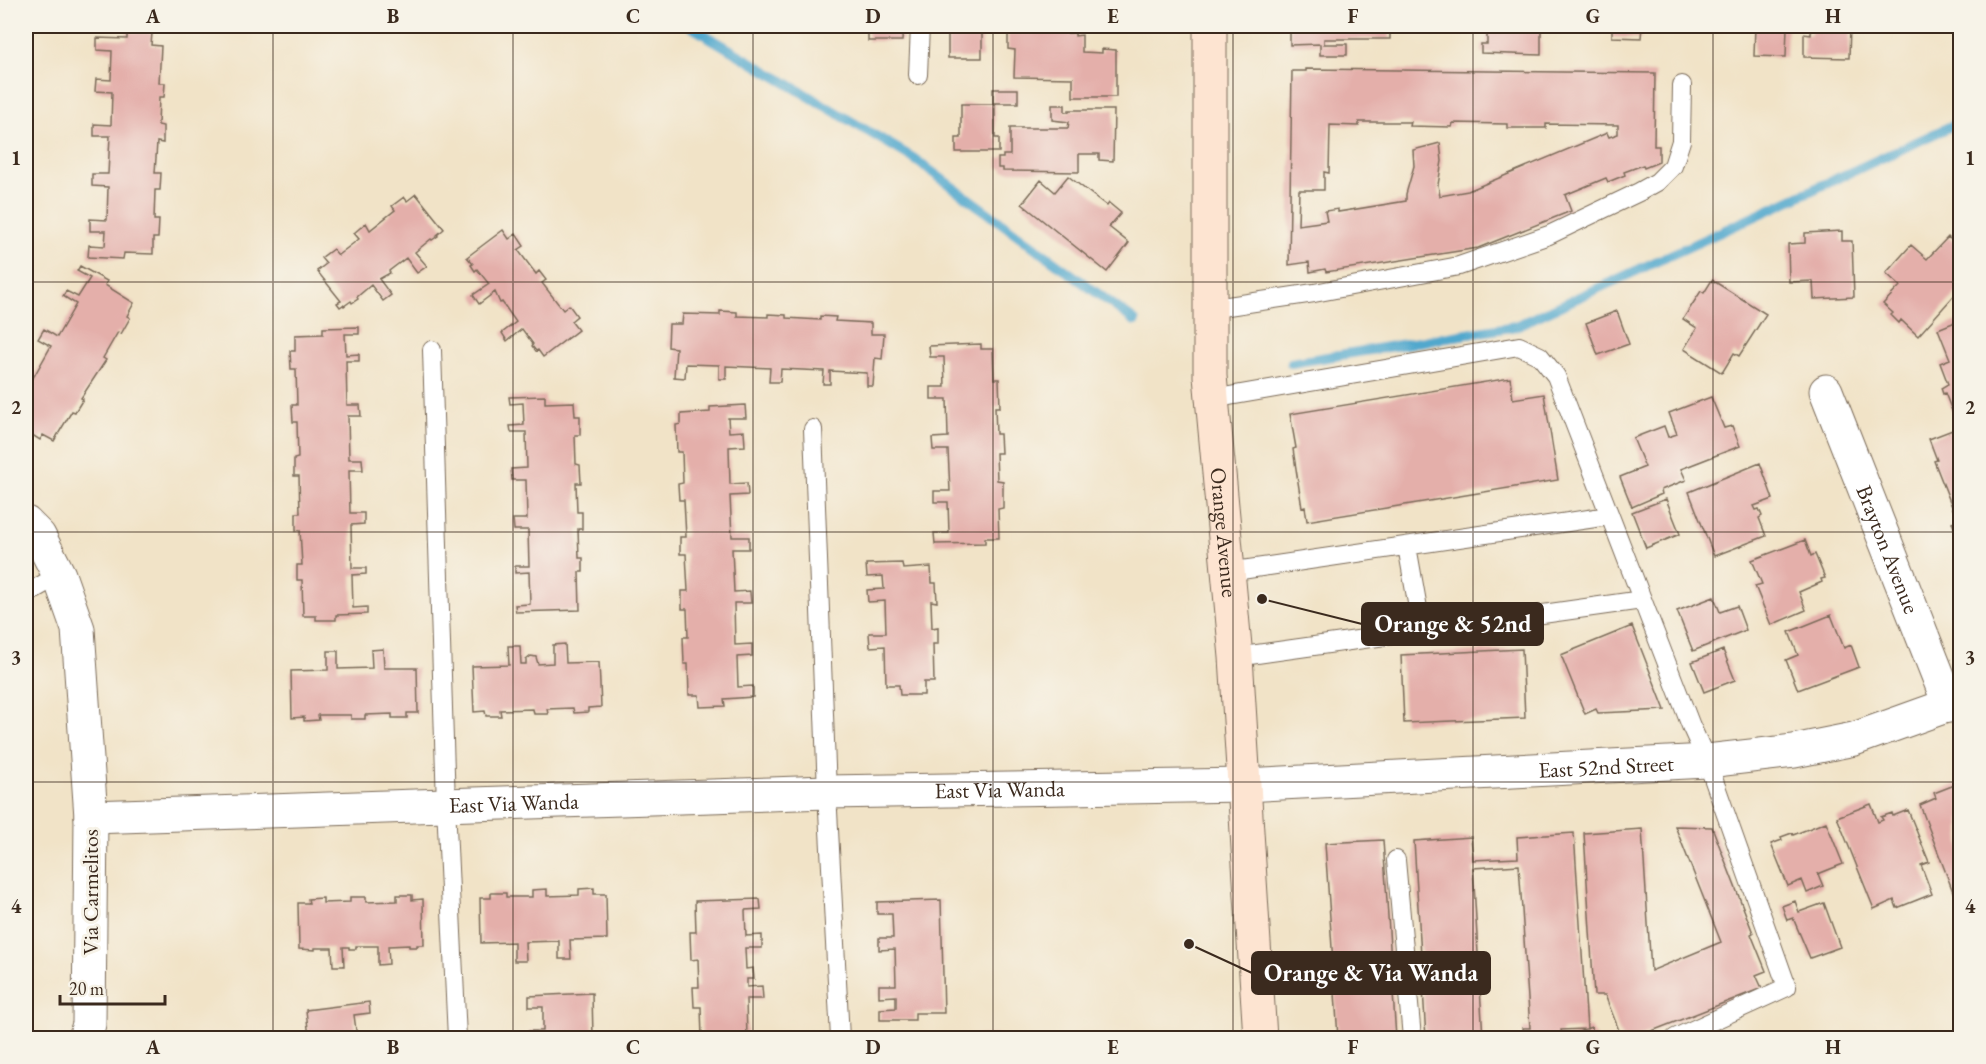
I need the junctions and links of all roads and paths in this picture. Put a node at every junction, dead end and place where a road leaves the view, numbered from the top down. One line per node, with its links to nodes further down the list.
1 (920, 26): 3 (lane)
2 (1210, 26): 5 (street, Orange Avenue)
3 (918, 75)
4 (1682, 85): 5 (lane)
5 (1208, 309): 8 (street, Orange Avenue)
6 (432, 350): 23 (lane)
7 (1826, 391): 19 (street, Brayton Avenue)
8 (1212, 399): 10 (lane); 13 (street, Orange Avenue)
9 (813, 429): 22 (lane)
10 (1609, 516): 12 (lane); 16 (lane)
11 (26, 523): 14 (street)
12 (1407, 546): 13 (lane); 17 (lane)
13 (1228, 572): 18 (street, Orange Avenue)
14 (59, 575): 15 (lane); 24 (street)
15 (26, 594)
16 (1642, 600): 17 (lane); 20 (lane)
17 (1422, 631): 18 (lane)
18 (1236, 657): 21 (street, Orange Avenue)
19 (1955, 703): 20 (street, East 52nd Street)
20 (1707, 762): 21 (street, East 52nd Street); 31 (lane)
21 (1244, 785): 22 (street, East Via Wanda); 29 (street, Orange Avenue)
22 (826, 792): 23 (street, East Via Wanda); 28 (lane)
23 (446, 805): 24 (street, East Via Wanda); 27 (lane)
24 (91, 817): 26 (street, Via Carmelitos)
25 (1396, 860): 30 (lane)
26 (85, 1038)
27 (457, 1038)
28 (840, 1038)
29 (1260, 1038)
30 (1412, 1038)
31 (1675, 1038)

